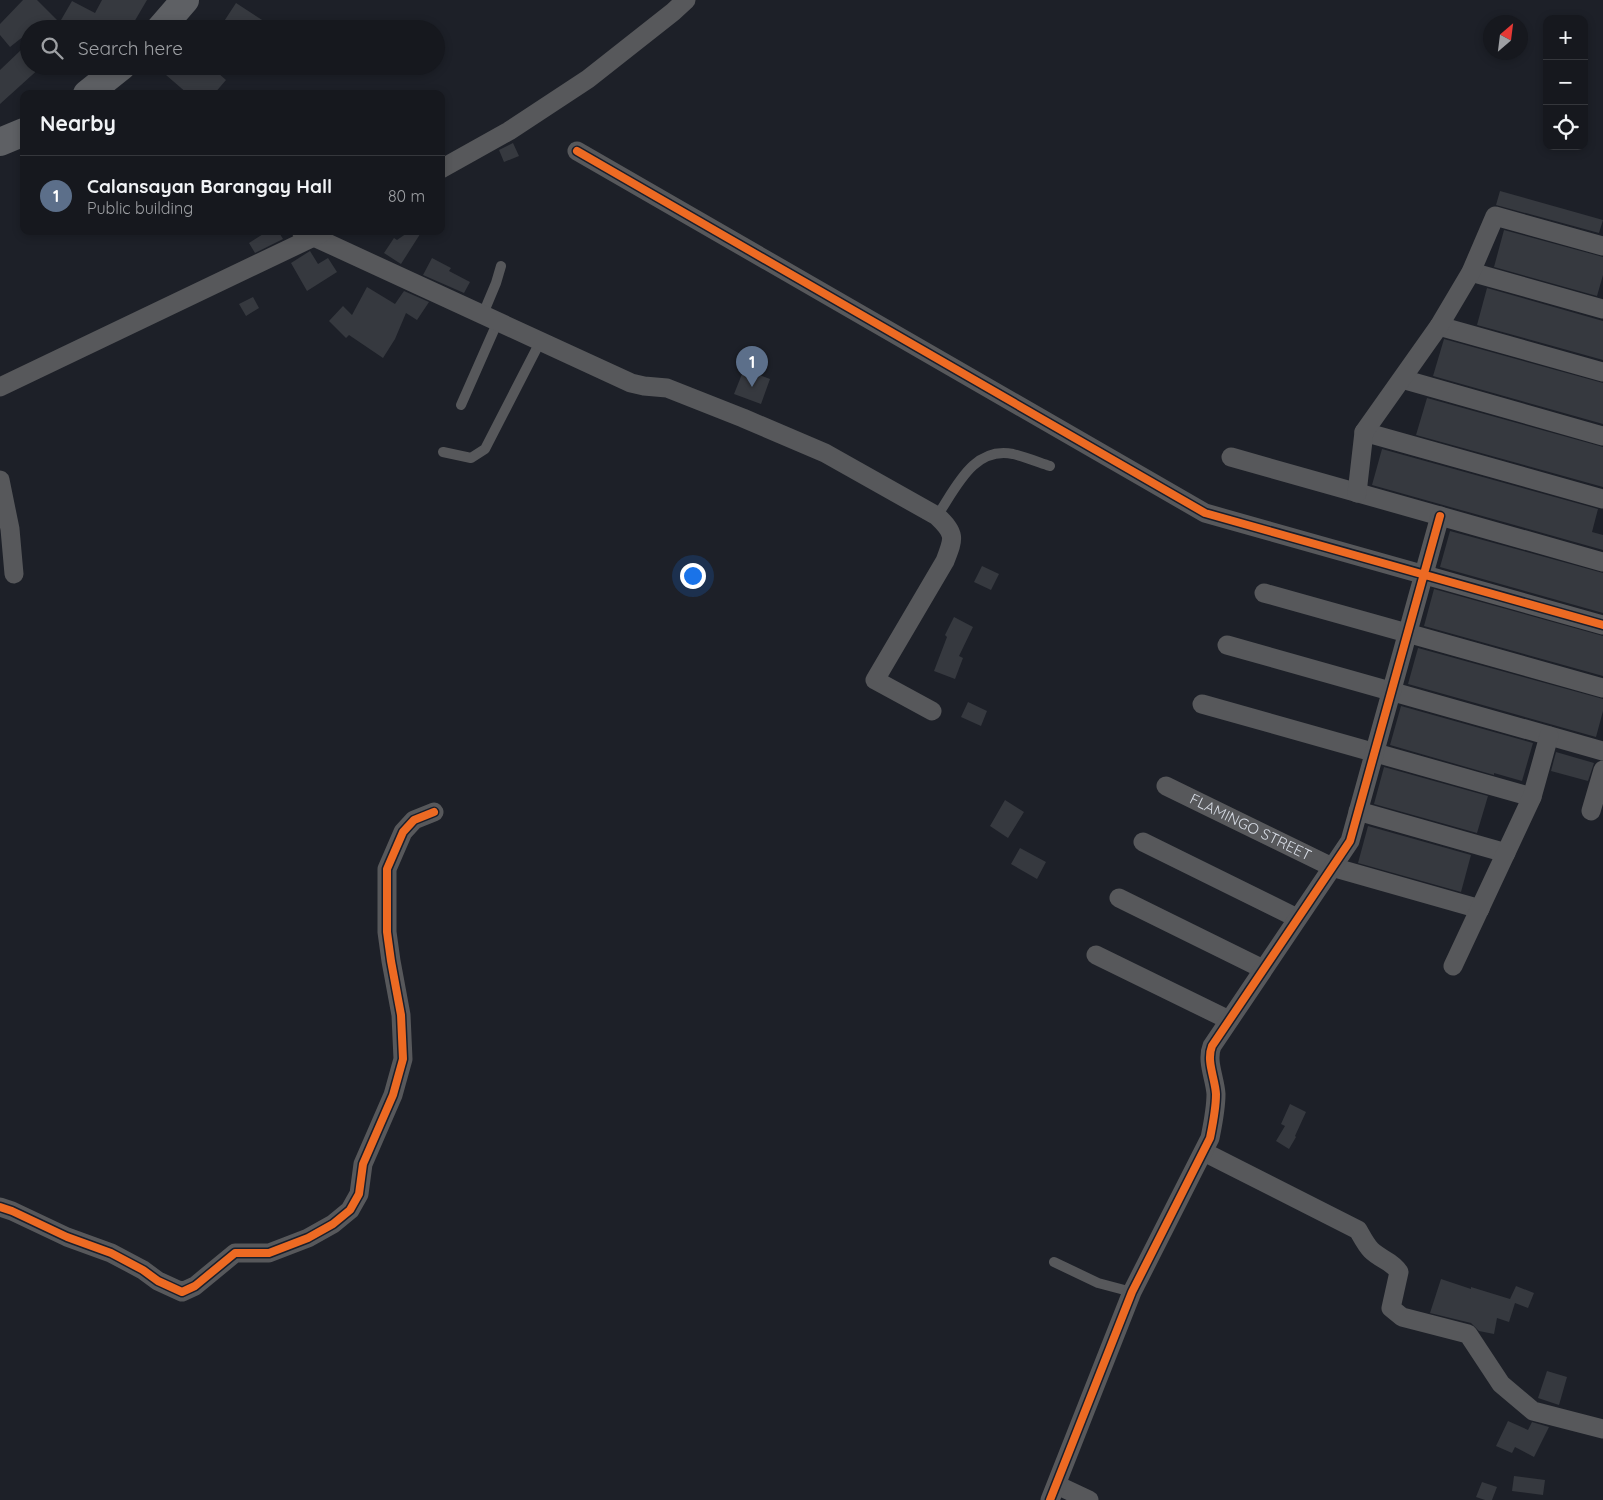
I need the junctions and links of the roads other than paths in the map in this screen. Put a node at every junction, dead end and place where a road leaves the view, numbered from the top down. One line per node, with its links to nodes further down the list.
1 (185, 0): 3 (highway)
2 (686, 0): 9 (street)
3 (168, 20)
4 (111, 75): 5 (highway)
5 (92, 90)
6 (20, 134): 7 (highway)
7 (0, 142)
8 (577, 151): 35 (street)
9 (445, 167)
10 (310, 235): 21 (street)
11 (318, 235): 16 (street)
12 (1603, 246): 14 (street)
13 (501, 266): 16 (lane)
14 (1471, 272): 15 (street); 17 (street)
15 (1603, 309)
16 (490, 318): 18 (street); 22 (lane)
17 (1439, 326): 19 (street); 20 (street)
18 (540, 342): 25 (lane); 31 (street)
19 (1603, 372)
20 (1402, 379): 23 (street); 24 (street)
21 (0, 387)
22 (461, 406)
23 (1364, 432): 29 (street); 30 (street)
24 (1603, 436)
25 (443, 452)
26 (1231, 457): 29 (street)
27 (1050, 466): 31 (lane)
28 (0, 480): 34 (street)
29 (1357, 493): 32 (street)
30 (1603, 499)
31 (937, 516): 43 (street)
32 (1440, 516): 33 (street); 35 (street)
33 (1603, 562)
34 (14, 574)
35 (1424, 575): 37 (street); 38 (street)
36 (1264, 593): 38 (street)
37 (1603, 625)
38 (1408, 633): 40 (street); 41 (street)
39 (1227, 646): 41 (street)
40 (1603, 688)
41 (1391, 692): 44 (street); 46 (street)
42 (1202, 704): 46 (street)
43 (932, 711)
44 (1549, 736): 45 (street); 49 (street)
45 (1603, 751)
46 (1374, 753): 49 (street); 50 (street)
47 (1603, 770): 51 (street)
48 (1166, 786): 55 (street, FLAMINGO STREET)
49 (1532, 797): 54 (street)
50 (1358, 811): 54 (street); 55 (street)
51 (1591, 811)
52 (434, 812): 64 (street)
53 (1143, 842): 58 (street)
54 (1506, 853): 57 (street)
55 (1332, 867): 57 (street, FLAMINGO STREET); 58 (street)
56 (1119, 898): 61 (street)
57 (1480, 909): 60 (street)
58 (1297, 918): 61 (street)
59 (1096, 955): 62 (street)
60 (1453, 966)
61 (1263, 969): 62 (street)
62 (1229, 1020): 63 (street)
63 (1204, 1152): 66 (street); 67 (street)
64 (0, 1207)
65 (1054, 1262): 66 (lane)
66 (1132, 1292): 68 (street)
67 (1603, 1429)
68 (1053, 1492): 69 (street)
69 (1088, 1500)

